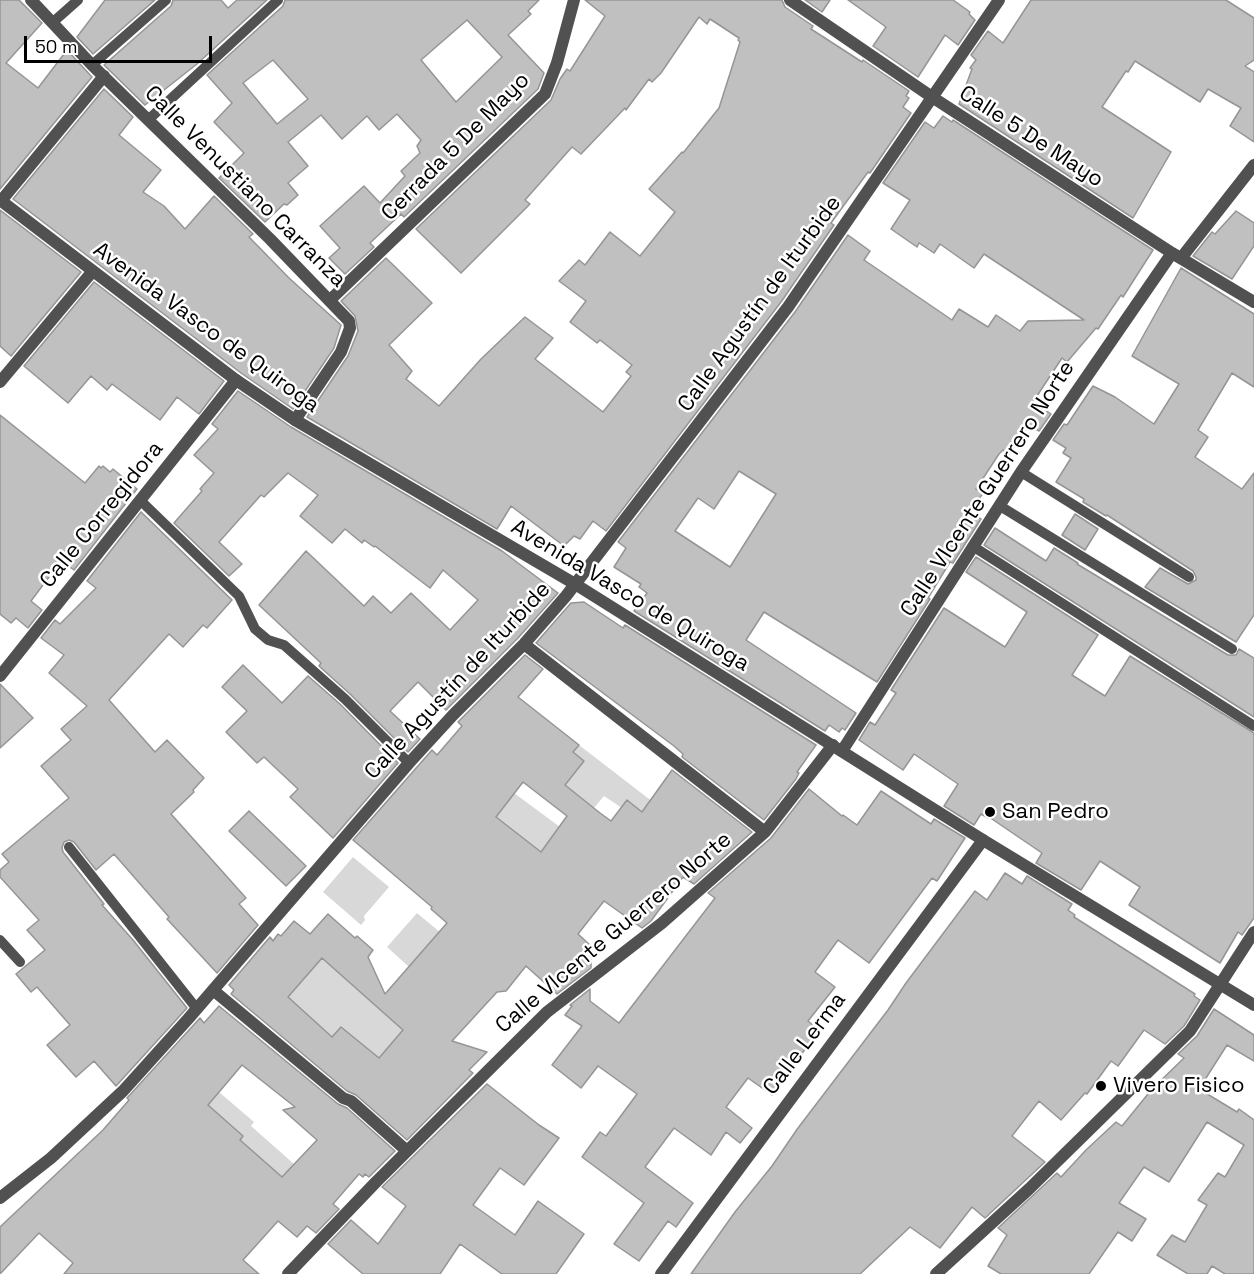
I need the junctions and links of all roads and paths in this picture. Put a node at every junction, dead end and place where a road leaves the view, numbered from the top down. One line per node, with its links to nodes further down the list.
1 (31, 0): 8 (street, Calle Venustiano Carranza)
2 (78, 0): 8 (lane)
3 (165, 0): 9 (lane)
4 (278, 0): 12 (lane)
5 (574, 0): 17 (street, Cerrada 5 De Mayo)
6 (790, 0): 11 (street, Calle 5 De Mayo)
7 (999, 0): 11 (street, Calle Agustín de Iturbide)
8 (52, 22): 9 (street, Calle Venustiano Carranza)
9 (92, 65): 10 (street, Calle Venustiano Carranza)
10 (104, 76): 12 (street, Calle Venustiano Carranza); 14 (street)
11 (932, 97): 15 (street, Calle 5 De Mayo); 27 (street, Calle Agustín de Iturbide)
12 (148, 120): 17 (street, Calle Venustiano Carranza)
13 (1254, 165): 15 (street, Calle VIcente Guerrero Norte)
14 (1, 201): 16 (street, Avenida Vasco de Quiroga)
15 (1177, 255): 18 (street, Calle 5 De Mayo); 22 (street, Calle VIcente Guerrero Norte)
16 (92, 272): 19 (street, Avenida Vasco de Quiroga); 20 (street)
17 (330, 300): 21 (street, Calle Venustiano Carranza)
18 (1254, 302)
19 (236, 380): 21 (street, Avenida Vasco de Quiroga); 23 (street, Calle Corregidora)
20 (0, 382)
21 (295, 420): 27 (street, Avenida Vasco de Quiroga)
22 (1021, 472): 24 (street, Calle VIcente Guerrero Norte); 26 (lane)
23 (141, 501): 30 (street, Calle Corregidora); 33 (lane)
24 (1000, 506): 25 (street, Calle VIcente Guerrero Norte); 29 (lane)
25 (974, 547): 31 (lane); 32 (street, Calle VIcente Guerrero Norte)
26 (1189, 577)
27 (575, 584): 28 (street, Calle Agustín de Iturbide); 32 (street, Avenida Vasco de Quiroga)
28 (524, 644): 33 (street, Calle Agustín de Iturbide); 34 (street)
29 (1232, 649)
30 (0, 676)
31 (1254, 726)
32 (838, 748): 34 (street, Calle VIcente Guerrero Norte); 35 (street, Avenida Vasco de Quiroga)
33 (409, 763): 41 (street, Calle Agustín de Iturbide)
34 (765, 832): 44 (street, Calle VIcente Guerrero Norte)
35 (983, 840): 40 (street, Avenida Vasco de Quiroga); 47 (street, Calle Lerma)
36 (69, 847): 43 (lane)
37 (1254, 932): 40 (street)
38 (0, 939): 39 (lane)
39 (20, 962)
40 (1219, 985): 42 (street, Avenida Vasco de Quiroga); 48 (street)
41 (213, 990): 43 (street, Calle Agustín de Iturbide); 44 (street)
42 (1254, 1005)
43 (197, 1009): 45 (street, Calle Agustín de Iturbide)
44 (407, 1151): 46 (street, Calle VIcente Guerrero Norte)
45 (0, 1198)
46 (288, 1274)
47 (661, 1274)
48 (936, 1274)

